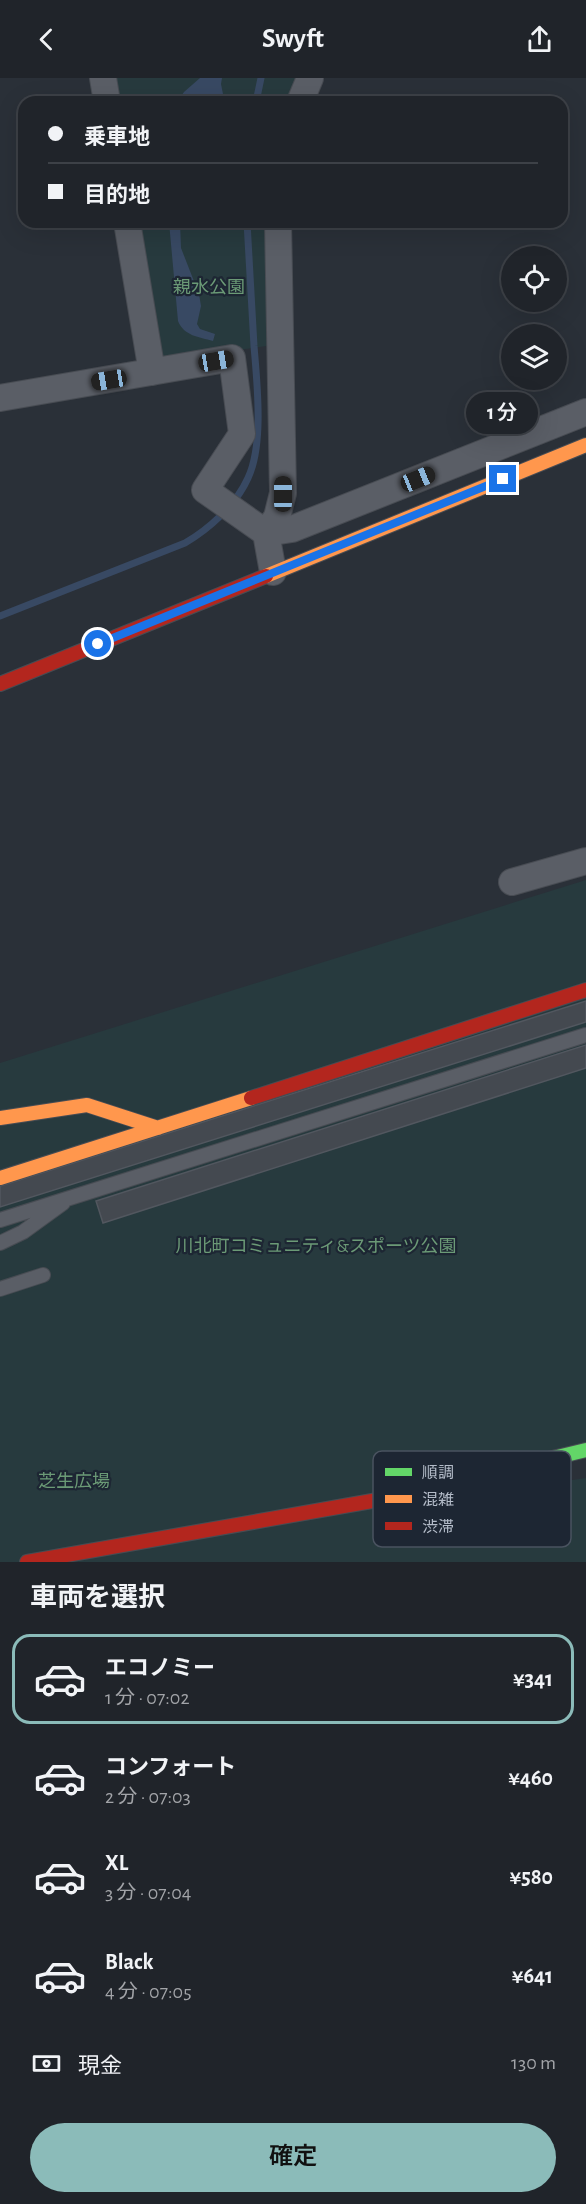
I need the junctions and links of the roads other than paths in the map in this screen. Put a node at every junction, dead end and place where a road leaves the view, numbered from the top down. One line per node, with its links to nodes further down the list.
1 (103, 78): 3 (street)
2 (310, 78): 4 (street)
3 (106, 96)
4 (302, 96)
5 (128, 228): 7 (street)
6 (278, 228): 11 (street)
7 (152, 372): 8 (street); 11 (street)
8 (0, 398)
9 (586, 412): 11 (street)
10 (586, 446): 12 (street)
11 (259, 528): 12 (street)
12 (273, 572): 13 (street)
13 (0, 684)
14 (586, 861): 15 (street)
15 (512, 882)
16 (586, 990): 19 (street)
17 (586, 1035): 21 (lane)
18 (0, 1118): 19 (street)
19 (158, 1128): 20 (street)
20 (0, 1178)
21 (69, 1198): 22 (lane); 23 (lane)
22 (0, 1220)
23 (0, 1243)
24 (43, 1275): 25 (lane)
25 (0, 1289)
26 (586, 1450): 27 (street)
27 (571, 1454)
28 (373, 1501): 29 (street)
29 (27, 1562)

